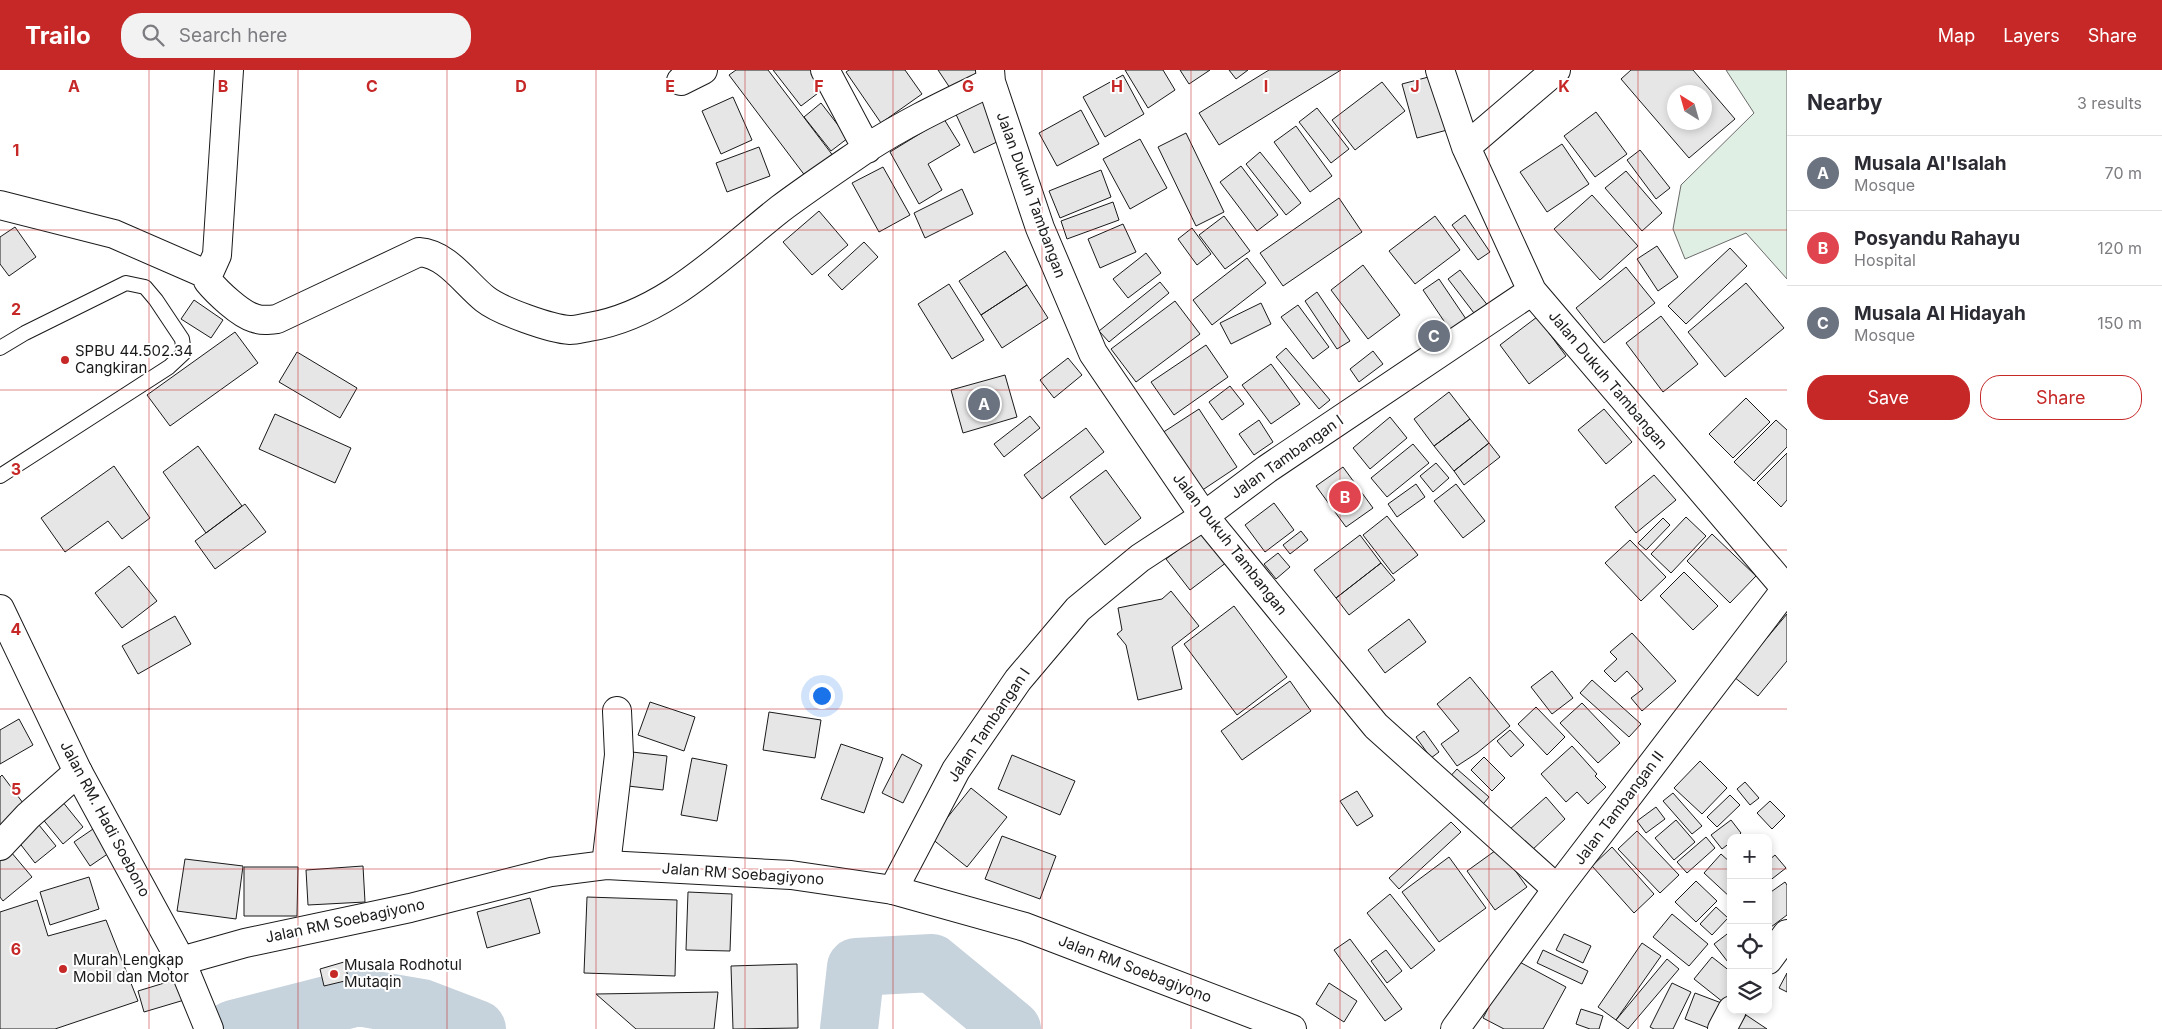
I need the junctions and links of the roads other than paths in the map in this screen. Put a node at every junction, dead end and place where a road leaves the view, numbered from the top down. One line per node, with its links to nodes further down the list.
1 (229, 70): 9 (street)
2 (825, 70): 7 (street)
3 (1440, 70): 6 (street, Jalan Dukuh Tambangan)
4 (1556, 70): 6 (street)
5 (990, 76): 7 (street); 13 (street, Jalan Dukuh Tambangan)
6 (1466, 148): 10 (street, Jalan Dukuh Tambangan)
7 (867, 149): 9 (street)
8 (0, 205): 9 (street)
9 (208, 275)
10 (1532, 291): 13 (street, Jalan Tambangan I); 14 (street, Jalan Dukuh Tambangan)
11 (0, 348): 12 (lane)
12 (0, 476)
13 (1204, 516): 20 (street, Jalan Dukuh Tambangan); 21 (street, Jalan Tambangan I)
14 (1787, 589): 20 (street, Jalan Tambangan II)
15 (0, 609): 17 (street, Jalan RM. Hadi Soebono)
16 (617, 711): 19 (street)
17 (78, 772): 18 (street); 24 (street, Jalan RM. Hadi Soebono)
18 (0, 846)
19 (606, 865): 21 (street, Jalan RM Soebagiyono); 24 (street, Jalan RM Soebagiyono)
20 (1557, 889): 28 (street, Jalan Tambangan II)
21 (893, 890): 27 (street, Jalan RM Soebagiyono)
22 (1787, 934): 23 (street)
23 (1772, 955)
24 (181, 961): 26 (street, Jalan RM. Hadi Soebono)
25 (1730, 1014): 29 (street)
26 (206, 1019)
27 (1292, 1029)
28 (1455, 1029)
29 (1722, 1029)

